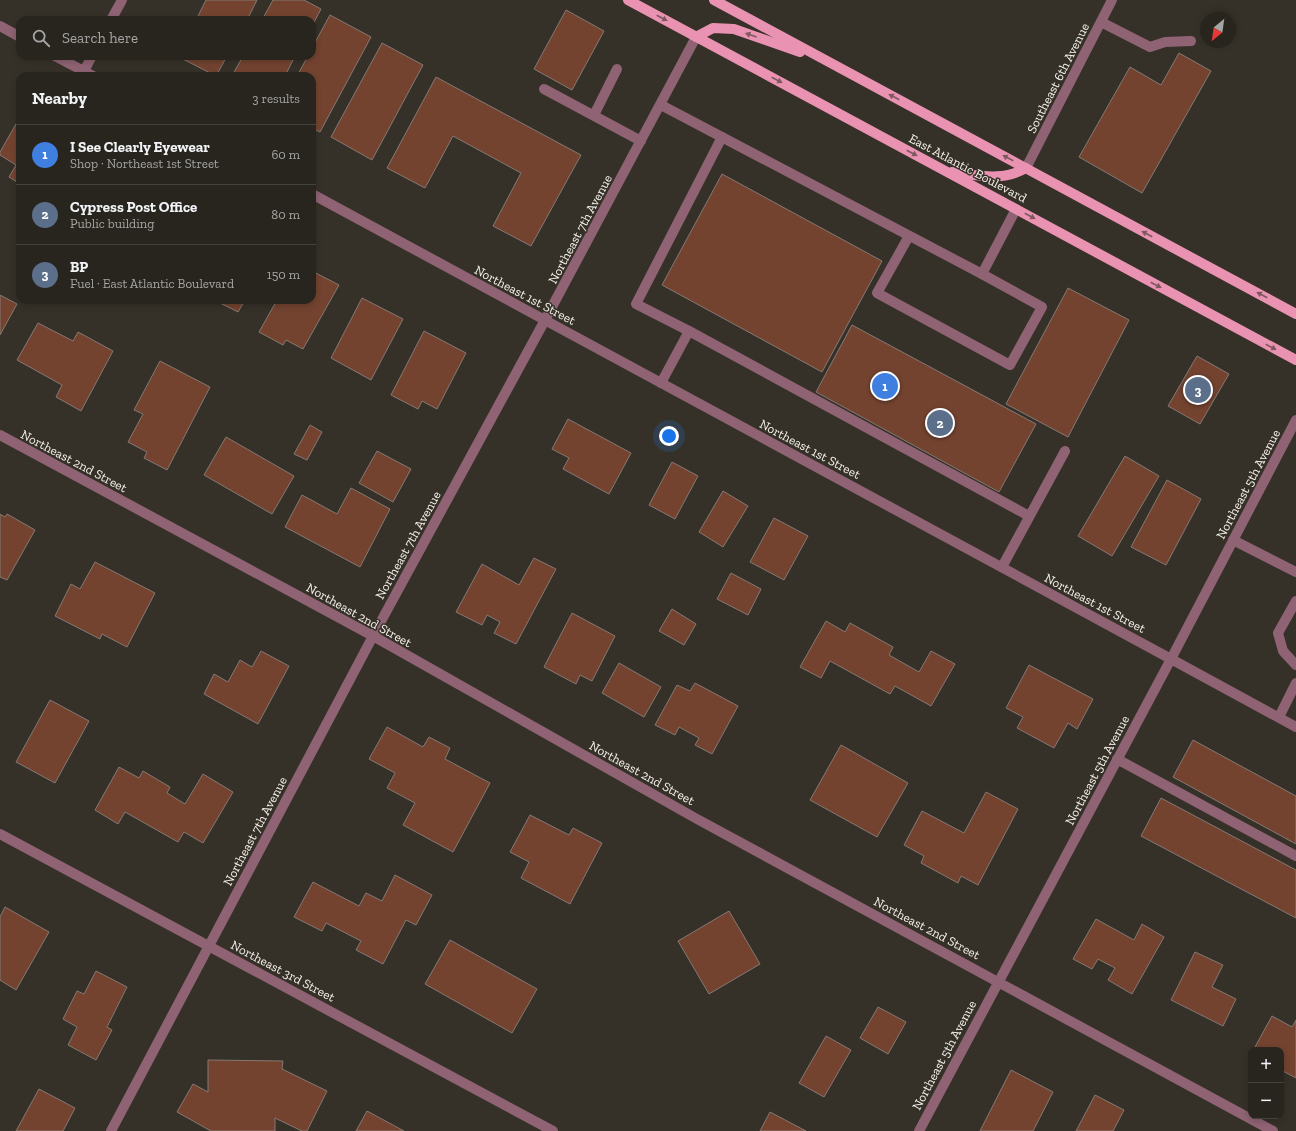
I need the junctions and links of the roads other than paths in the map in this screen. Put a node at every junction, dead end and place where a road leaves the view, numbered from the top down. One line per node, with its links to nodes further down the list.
1 (122, 0): 5 (street)
2 (628, 0): 9 (main road, East Atlantic Boulevard, one-way to 9)
3 (714, 0): 13 (main road, East Atlantic Boulevard)
4 (1112, 0): 6 (street, Southeast 6th Avenue)
5 (113, 16)
6 (1101, 22): 10 (street); 22 (street, Southeast 6th Avenue)
7 (0, 26): 8 (street)
8 (16, 35)
9 (696, 37): 13 (main road, one-way to 9); 18 (street, Northeast 7th Avenue); 23 (main road, East Atlantic Boulevard, one-way to 23)
10 (1190, 41)
11 (62, 60): 15 (street)
12 (91, 60): 16 (street)
13 (828, 61): 22 (main road, East Atlantic Boulevard, one-way to 13)
14 (618, 69): 19 (street)
15 (84, 72)
16 (88, 72)
17 (544, 89): 19 (street)
18 (661, 105): 20 (street); 21 (street, Northeast 7th Avenue)
19 (594, 115): 21 (street)
20 (722, 137): 26 (street); 30 (street)
21 (641, 141): 29 (street, Northeast 7th Avenue)
22 (1026, 168): 23 (main road); 28 (main road, East Atlantic Boulevard, one-way to 22)
23 (946, 171): 25 (main road, East Atlantic Boulevard)
24 (316, 196): 29 (street, Northeast 1st Street)
25 (1016, 209): 27 (street); 31 (main road, East Atlantic Boulevard, one-way to 31)
26 (909, 236): 27 (street); 27 (street)
27 (982, 274)
28 (1296, 314)
29 (545, 320): 32 (street, Northeast 1st Street); 41 (street, Northeast 7th Avenue)
30 (688, 331): 32 (street); 36 (street)
31 (1296, 360)
32 (661, 383): 38 (street, Northeast 1st Street)
33 (1296, 420): 37 (street, Northeast 5th Avenue)
34 (0, 435): 41 (street, Northeast 2nd Street)
35 (1065, 451): 36 (street)
36 (1029, 516): 38 (street)
37 (1233, 540): 39 (street); 42 (street, Northeast 5th Avenue)
38 (1002, 567): 42 (street, Northeast 1st Street)
39 (1296, 572)
40 (1296, 601): 43 (street)
41 (373, 636): 50 (street, Northeast 7th Avenue); 51 (street, Northeast 2nd Street)
42 (1171, 658): 45 (street, Northeast 1st Street); 47 (street, Northeast 5th Avenue)
43 (1296, 665)
44 (1296, 683): 45 (street)
45 (1279, 717): 46 (street, Northeast 1st Street)
46 (1296, 727)
47 (1117, 759): 49 (street); 51 (street, Northeast 5th Avenue)
48 (0, 834): 50 (street, Northeast 3rd Street)
49 (1296, 856)
50 (209, 946): 52 (street, Northeast 7th Avenue); 53 (street, Northeast 3rd Street)
51 (998, 981): 54 (street, Northeast 5th Avenue); 55 (street, Northeast 2nd Street)
52 (111, 1131)
53 (553, 1131)
54 (919, 1131)
55 (1273, 1131)

